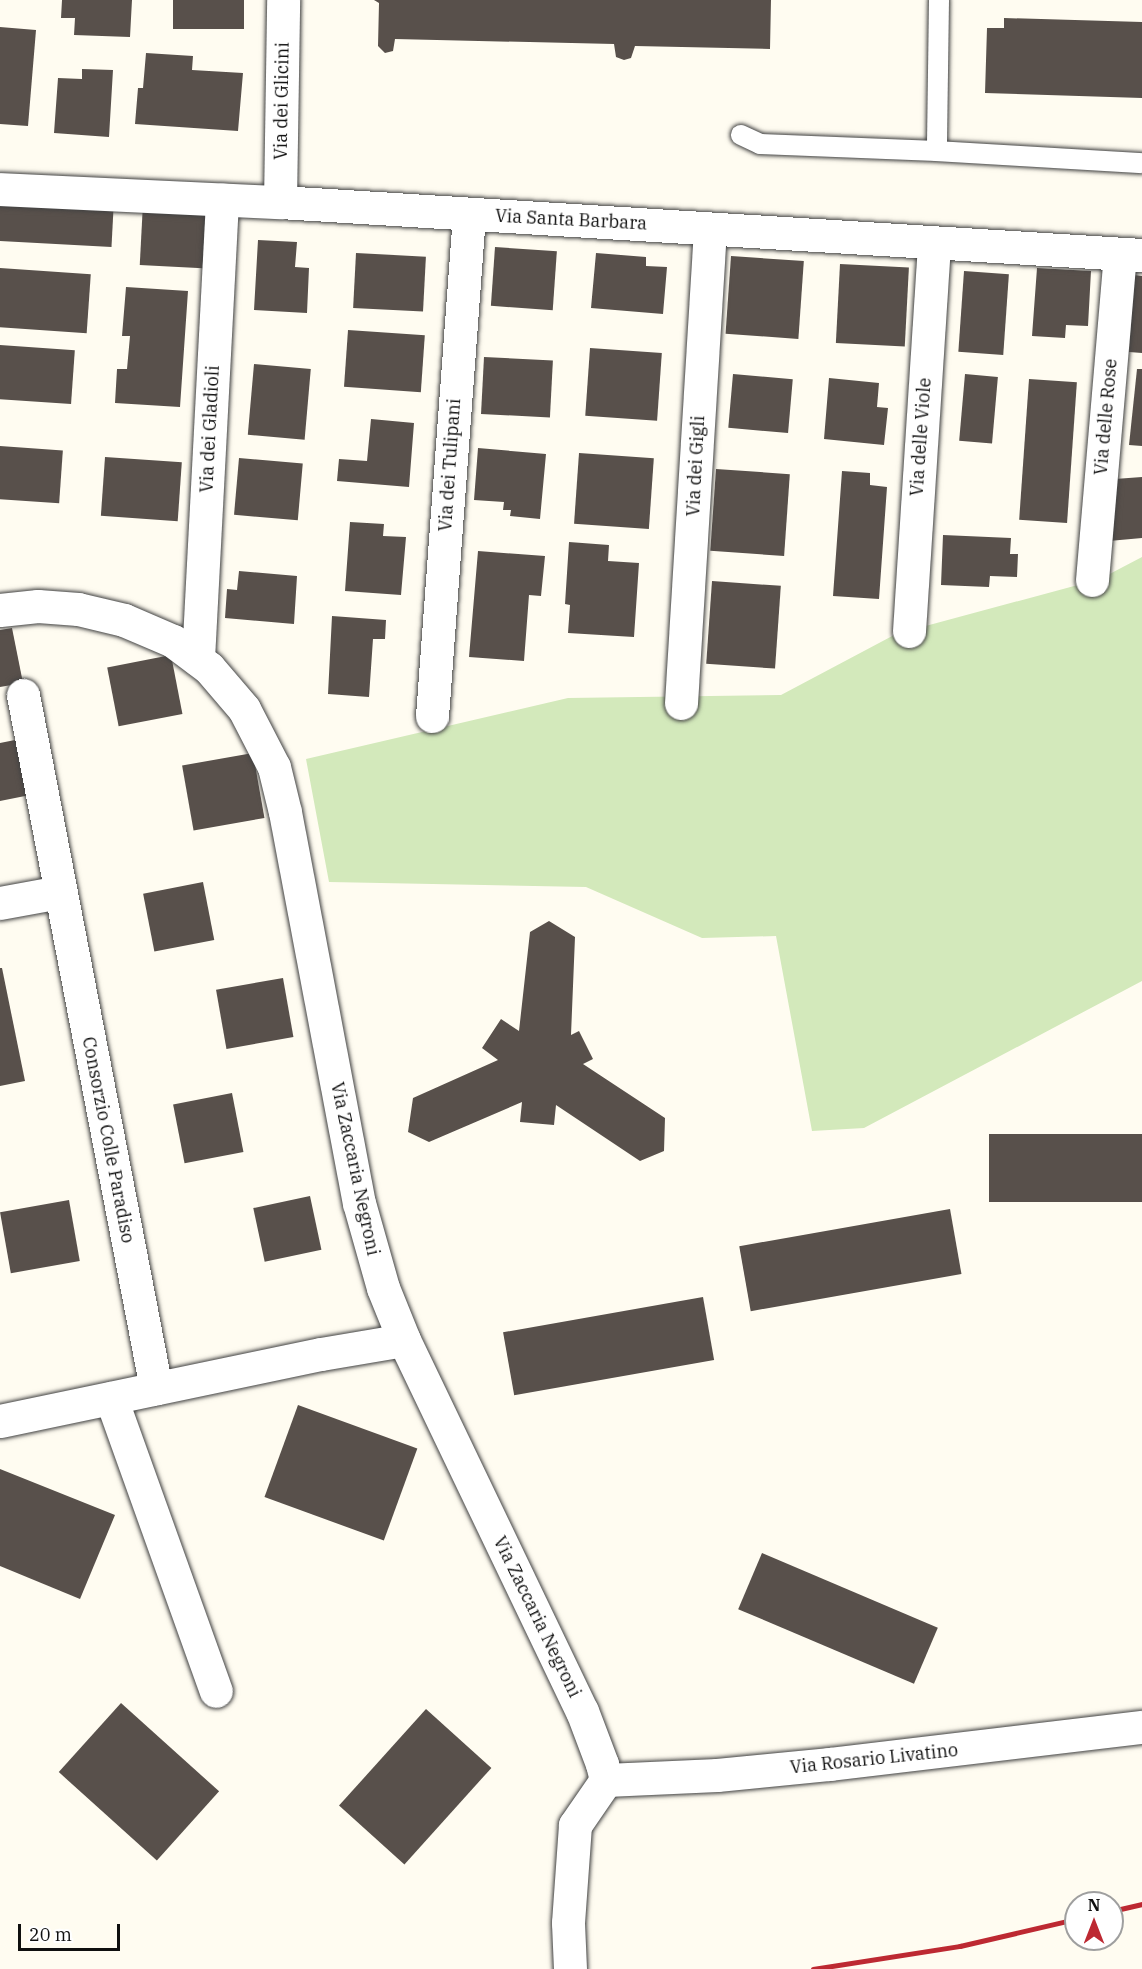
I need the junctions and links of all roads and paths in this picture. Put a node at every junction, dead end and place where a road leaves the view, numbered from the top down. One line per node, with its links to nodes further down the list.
1 (283, 0): 8 (street, Via dei Glicini)
2 (939, 0): 4 (lane)
3 (741, 135): 4 (lane)
4 (936, 151): 5 (lane)
5 (1142, 163)
6 (0, 189): 7 (street, Via Santa Barbara)
7 (222, 200): 8 (street, Via Santa Barbara); 16 (street, Via dei Gladioli)
8 (280, 202): 9 (street, Via Santa Barbara)
9 (469, 214): 10 (street, Via Santa Barbara); 19 (street, Via dei Tulipani)
10 (710, 229): 11 (street, Via Santa Barbara); 18 (street, Via dei Gigli)
11 (934, 244): 12 (street, Via Santa Barbara); 15 (street, Via delle Viole)
12 (1131, 255): 13 (street, Via delle Rose)
13 (1092, 580)
14 (0, 610): 16 (street, Via Zaccaria Negroni)
15 (909, 631)
16 (198, 659): 22 (street, Via Zaccaria Negroni)
17 (23, 695): 20 (street, Consorzio Colle Paradiso)
18 (681, 703)
19 (432, 716)
20 (60, 892): 21 (street); 23 (street, Consorzio Colle Paradiso)
21 (0, 903)
22 (404, 1341): 23 (street); 28 (street, Via Zaccaria Negroni)
23 (156, 1388): 24 (street)
24 (111, 1398): 25 (street); 26 (street)
25 (0, 1421)
26 (216, 1691)
27 (1142, 1726): 28 (street, Via Rosario Livatino)
28 (606, 1780): 29 (street)
29 (570, 1969)

